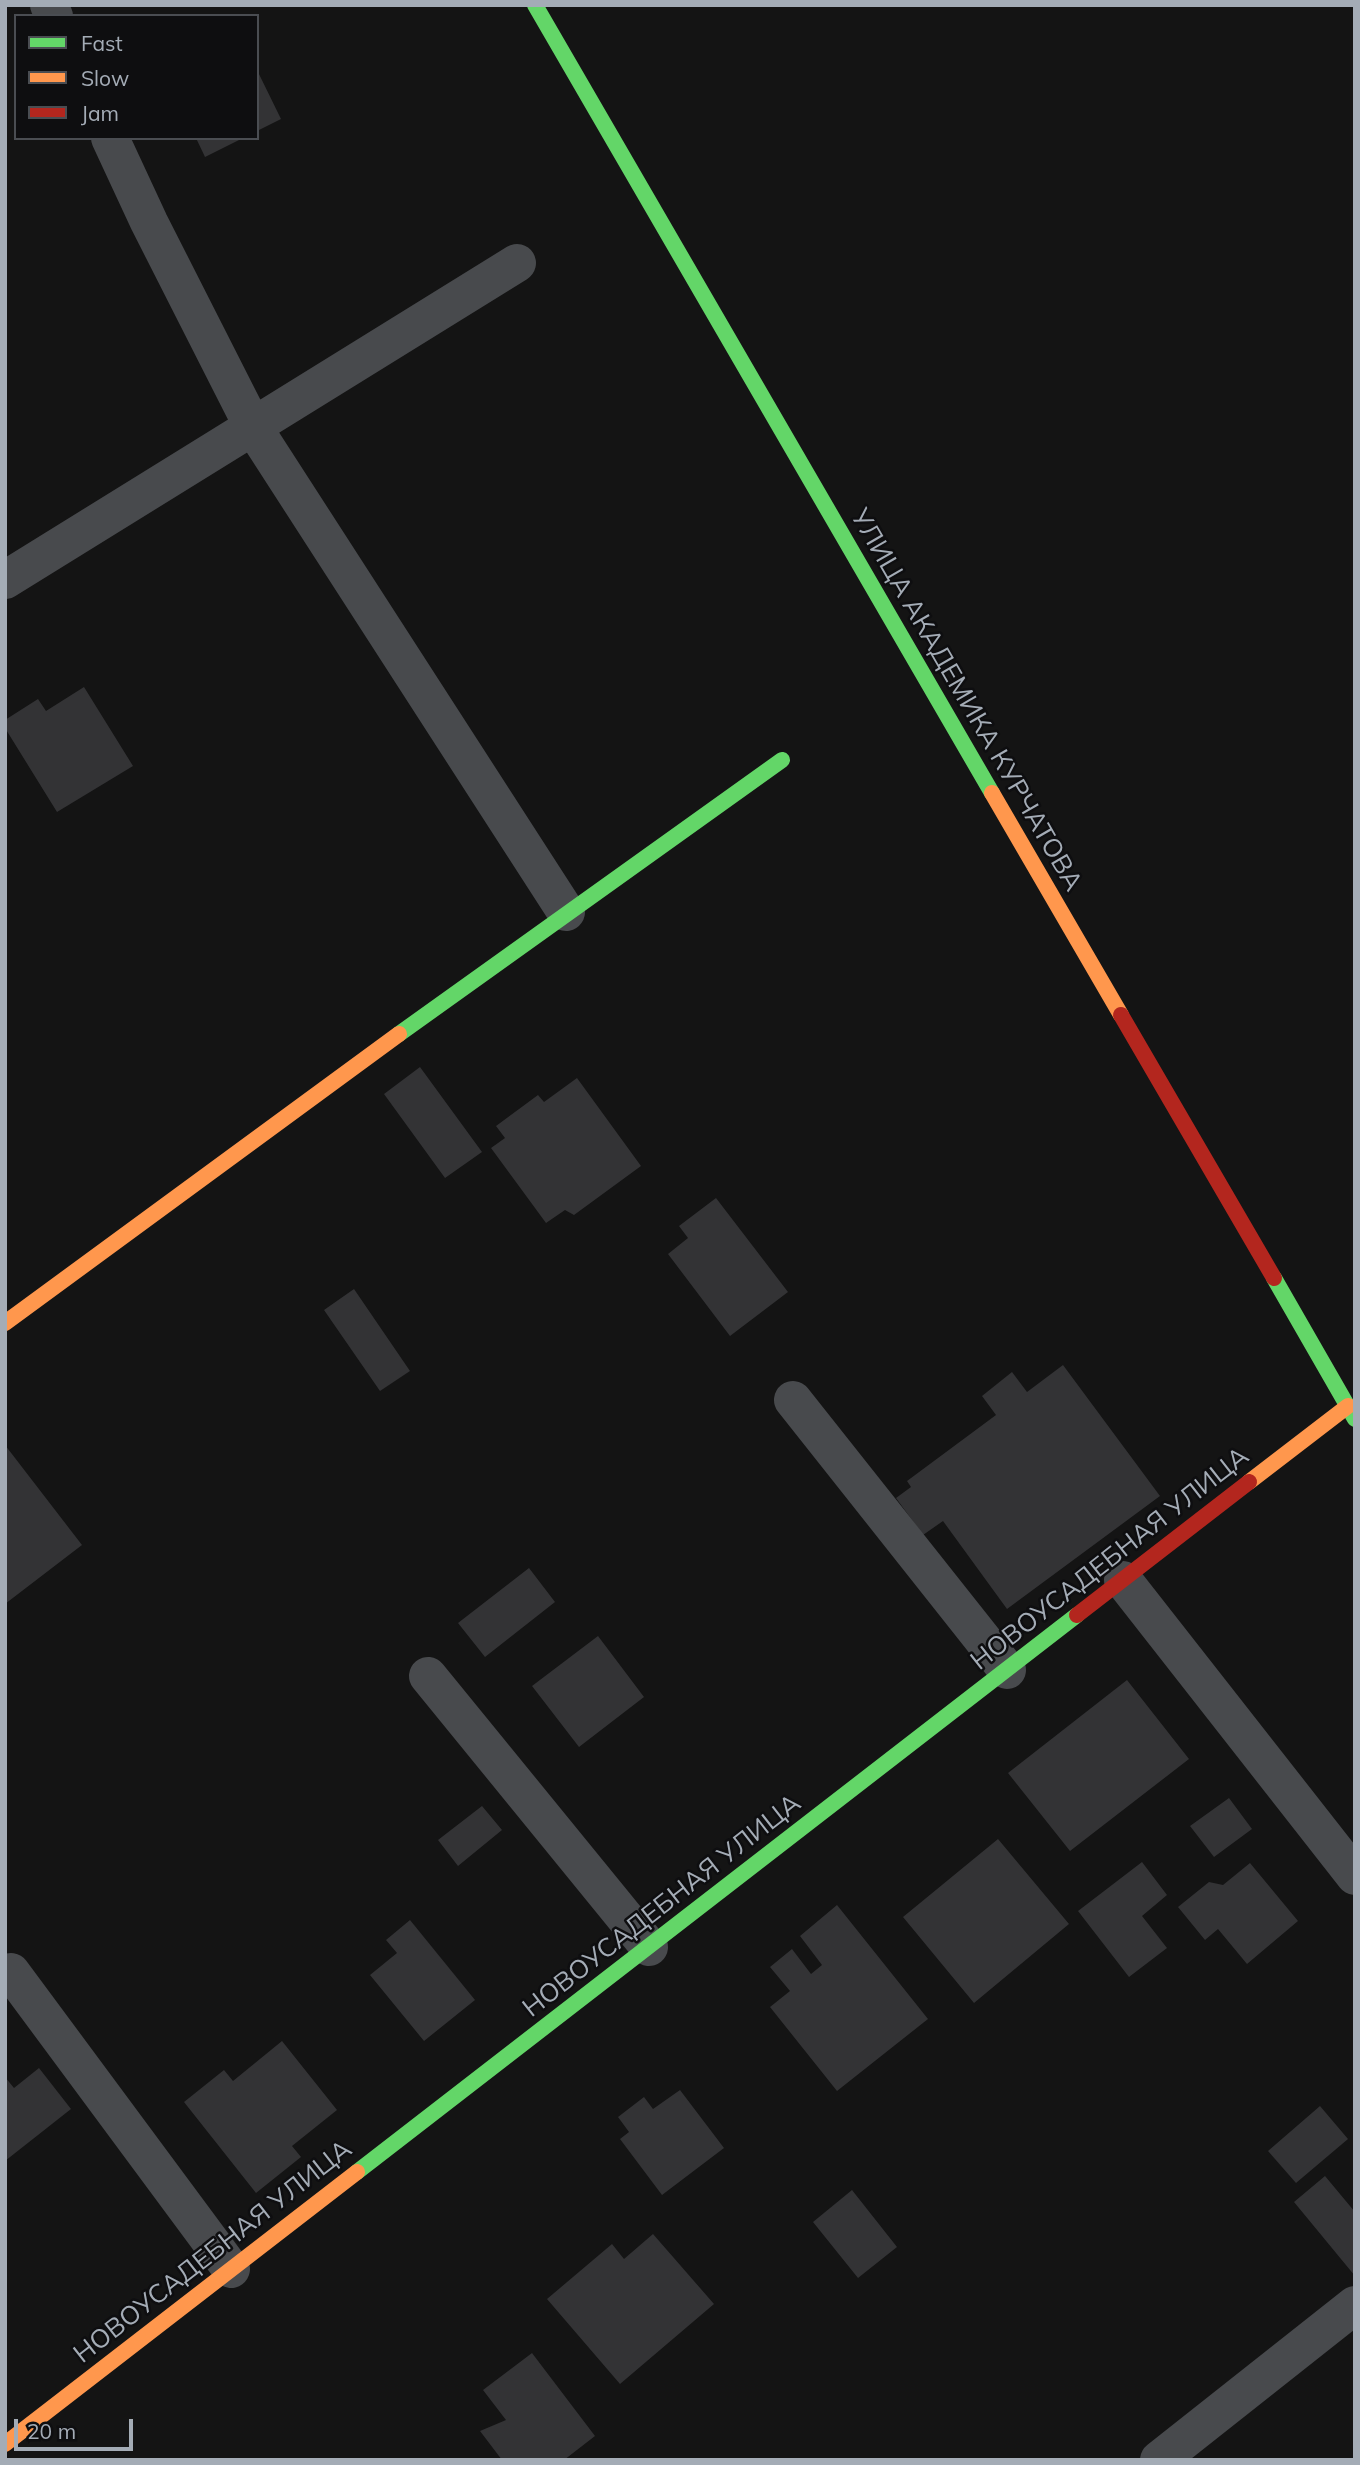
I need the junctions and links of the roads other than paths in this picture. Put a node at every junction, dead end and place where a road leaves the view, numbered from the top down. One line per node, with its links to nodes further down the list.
1 (535, 5): 10 (street, УЛИЦА АКАДЕМИКА КУРЧАТОВА)
2 (111, 140): 4 (street)
3 (517, 264): 4 (street)
4 (253, 427): 5 (street); 7 (street)
5 (5, 580)
6 (782, 760): 7 (street)
7 (566, 912): 8 (street)
8 (5, 1323)
9 (793, 1400): 12 (street)
10 (1351, 1412): 11 (street, НОВОУСАДЕБНАЯ УЛИЦА)
11 (1124, 1580): 12 (street, НОВОУСАДЕБНАЯ УЛИЦА); 14 (street)
12 (1007, 1670): 15 (street, НОВОУСАДЕБНАЯ УЛИЦА)
13 (429, 1676): 15 (street)
14 (1355, 1876)
15 (649, 1947): 17 (street, НОВОУСАДЕБНАЯ УЛИЦА)
16 (11, 1972): 17 (street)
17 (231, 2269): 19 (street, НОВОУСАДЕБНАЯ УЛИЦА)
18 (1355, 2305): 20 (street)
19 (5, 2444)
20 (1159, 2460)

